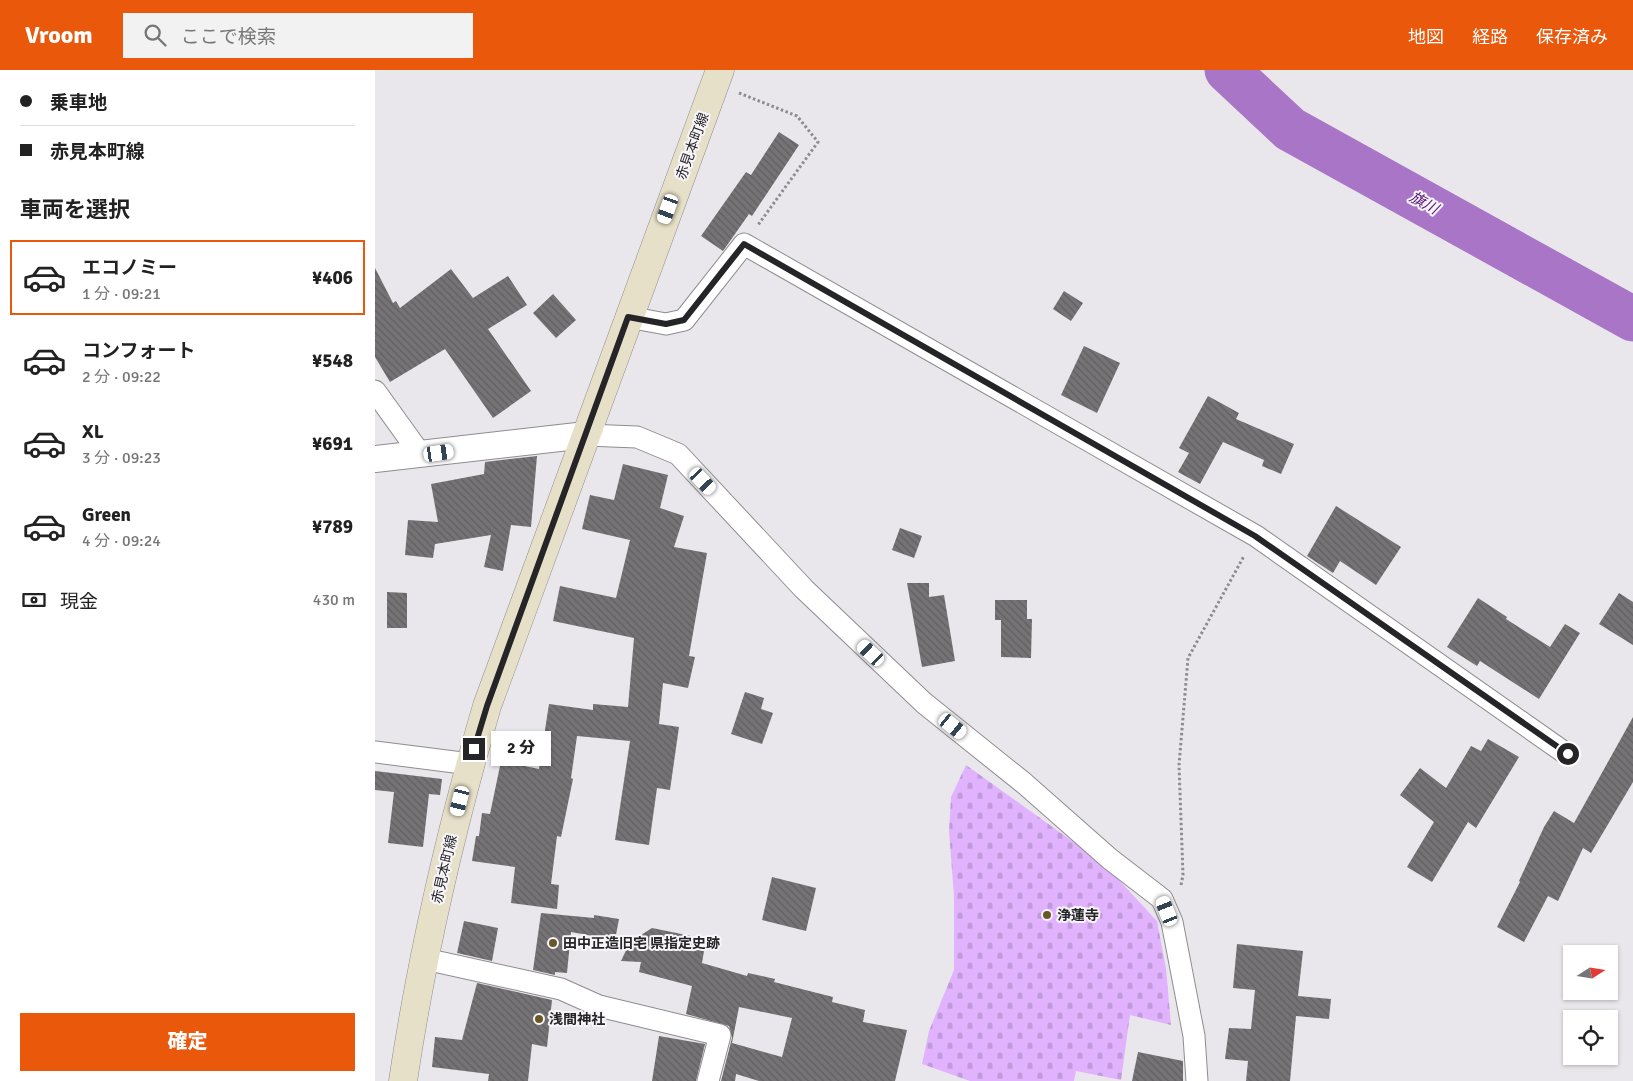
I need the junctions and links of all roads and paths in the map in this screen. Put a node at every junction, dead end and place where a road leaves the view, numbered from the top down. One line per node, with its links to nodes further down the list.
1 (718, 77): 2 (path); 3 (main road, 赤見本町線)
2 (744, 244): 3 (street); 8 (street)
3 (628, 317): 5 (main road, 赤見本町線)
4 (375, 391): 6 (street)
5 (586, 435): 6 (street); 11 (main road, 赤見本町線); 12 (street)
6 (421, 455): 7 (street)
7 (375, 459)
8 (1255, 536): 10 (street); 12 (path)
9 (375, 752): 11 (street)
10 (1568, 754)
11 (470, 764): 13 (main road, 赤見本町線)
12 (1172, 922): 16 (street)
13 (425, 959): 14 (main road, 赤見本町線); 15 (street)
14 (403, 1081)
15 (708, 1081)
16 (1197, 1081)

